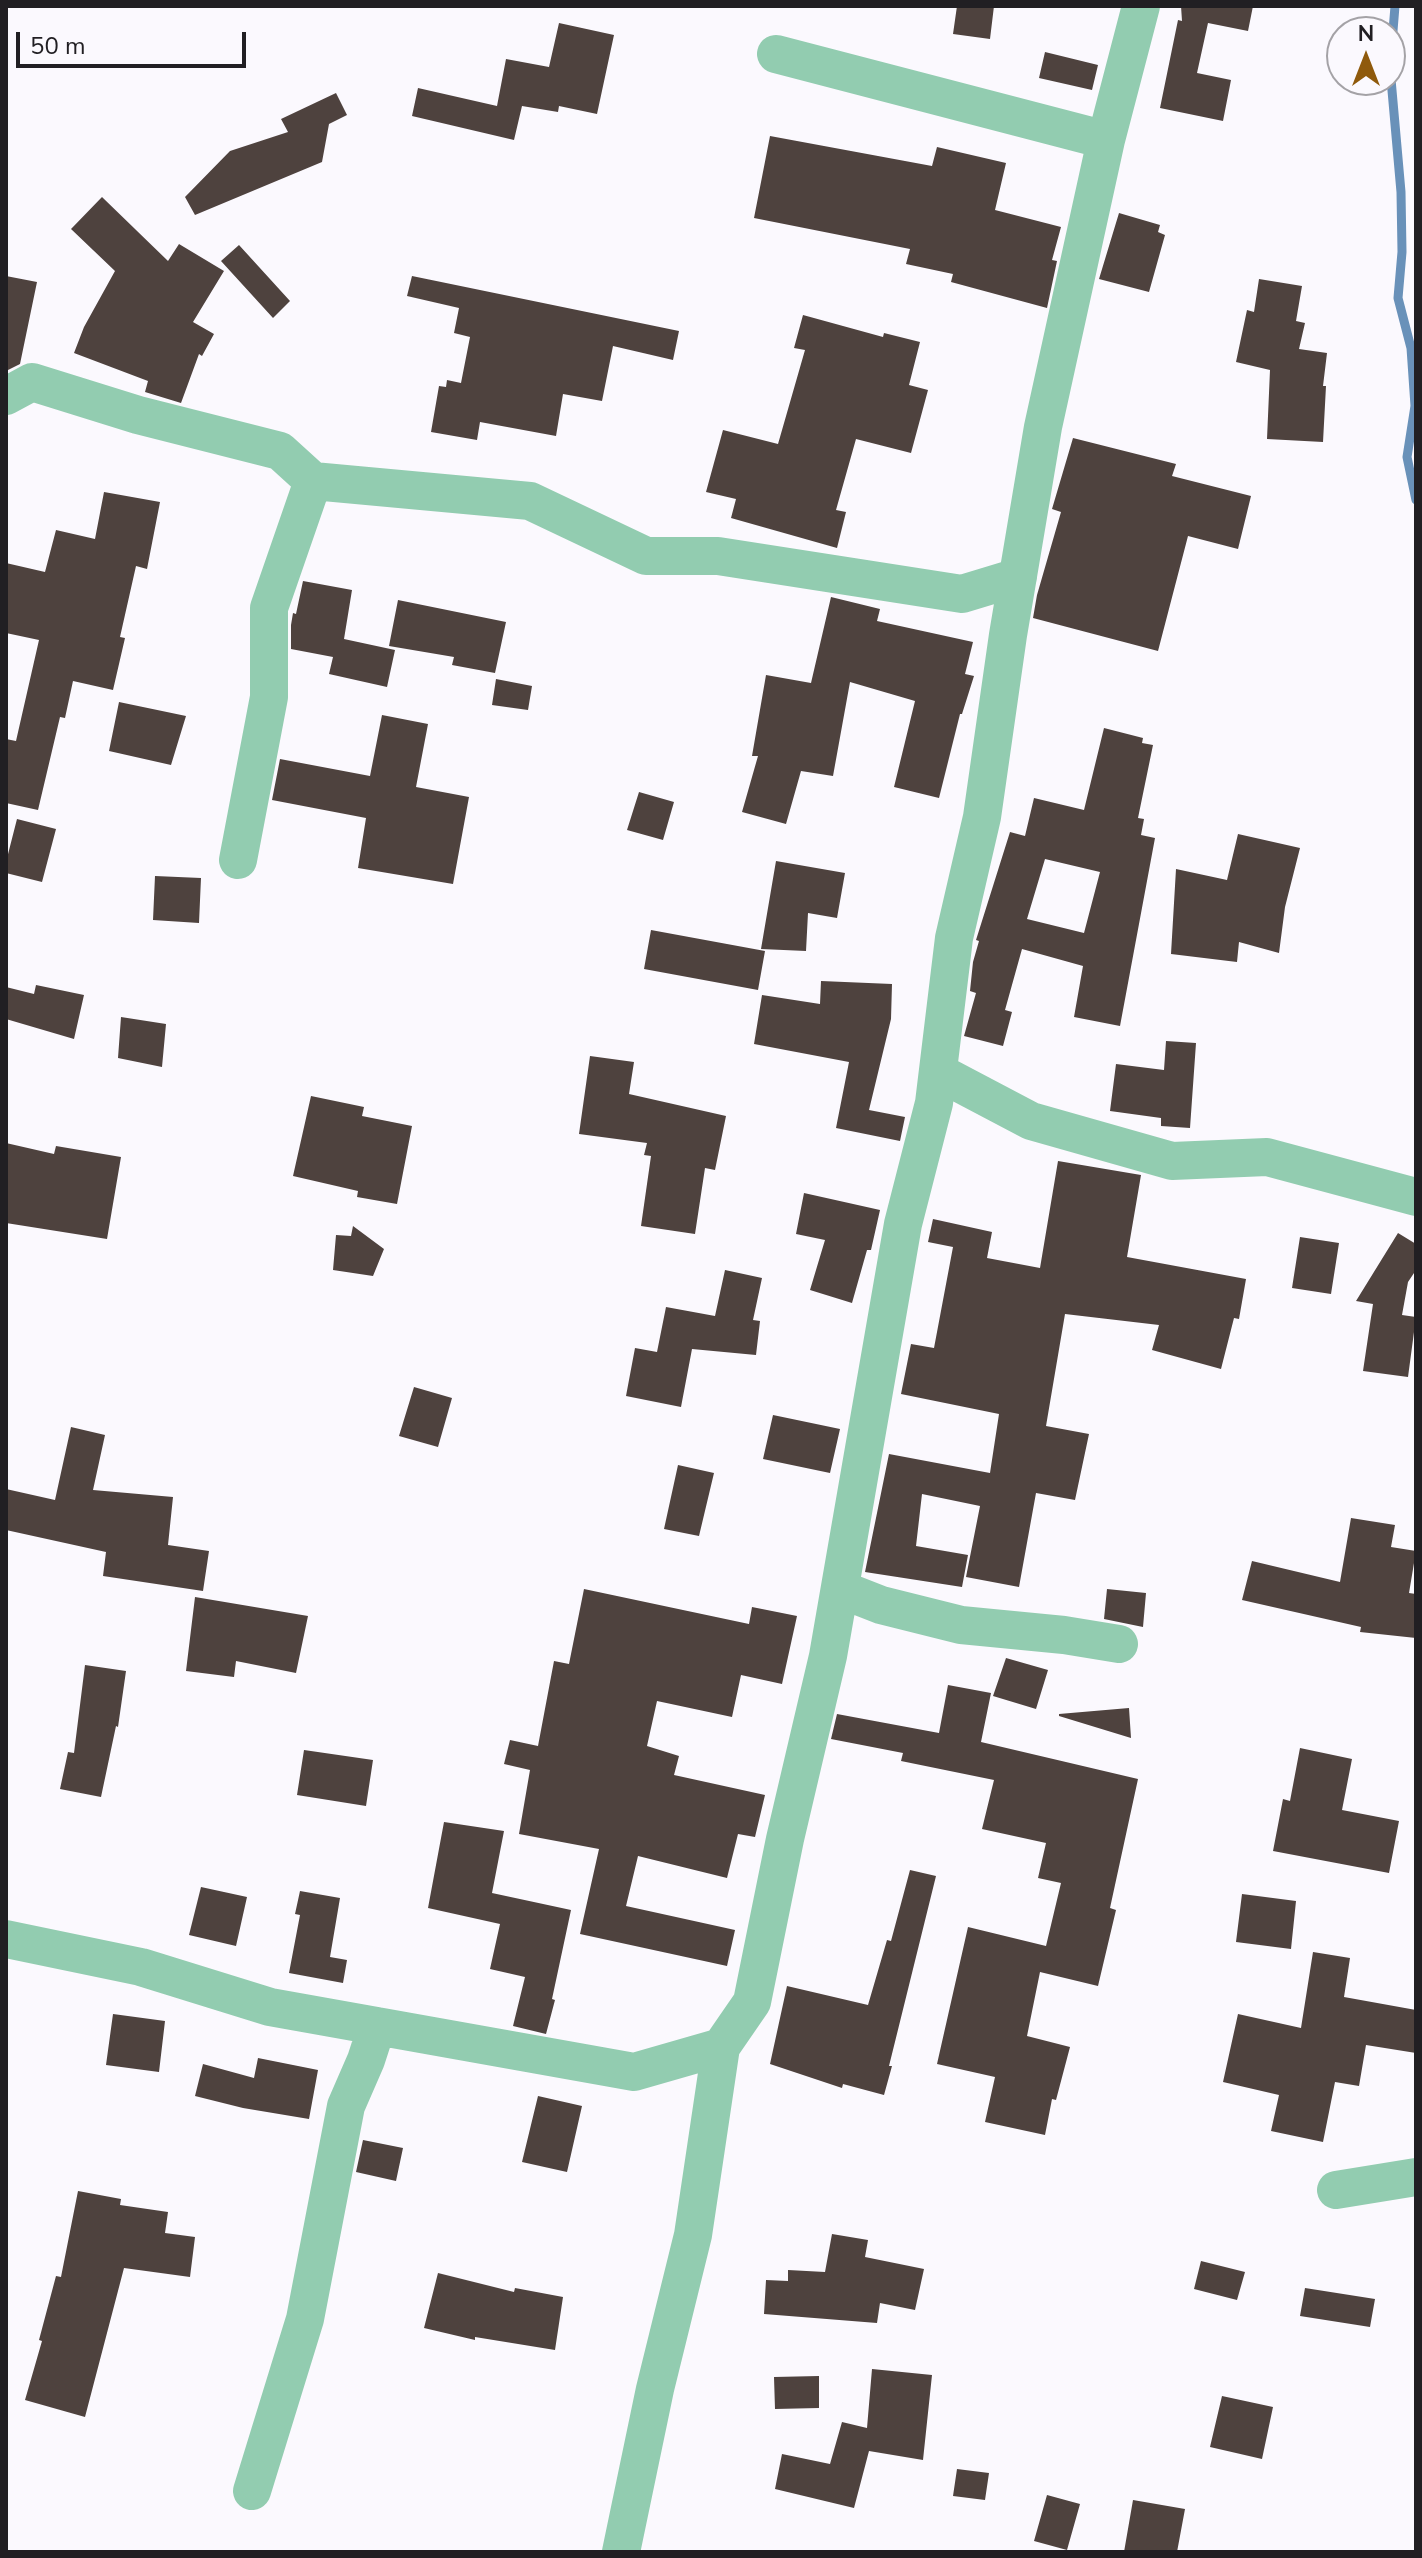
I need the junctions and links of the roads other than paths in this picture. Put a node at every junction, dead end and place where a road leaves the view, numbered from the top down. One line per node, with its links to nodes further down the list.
1 (1141, 6): 3 (street)
2 (776, 54): 3 (street)
3 (1106, 140): 6 (street)
4 (6, 396): 5 (street)
5 (313, 481): 6 (street); 7 (street)
6 (1018, 577): 8 (street)
7 (238, 860)
8 (938, 1072): 9 (street); 10 (street)
9 (1416, 1197)
10 (840, 1589): 11 (street); 14 (street)
11 (1119, 1644)
12 (6, 1939): 13 (street)
13 (377, 2026): 14 (street); 17 (street)
14 (721, 2047): 18 (street)
15 (1416, 2177): 16 (street)
16 (1336, 2190)
17 (252, 2491)
18 (621, 2552)

